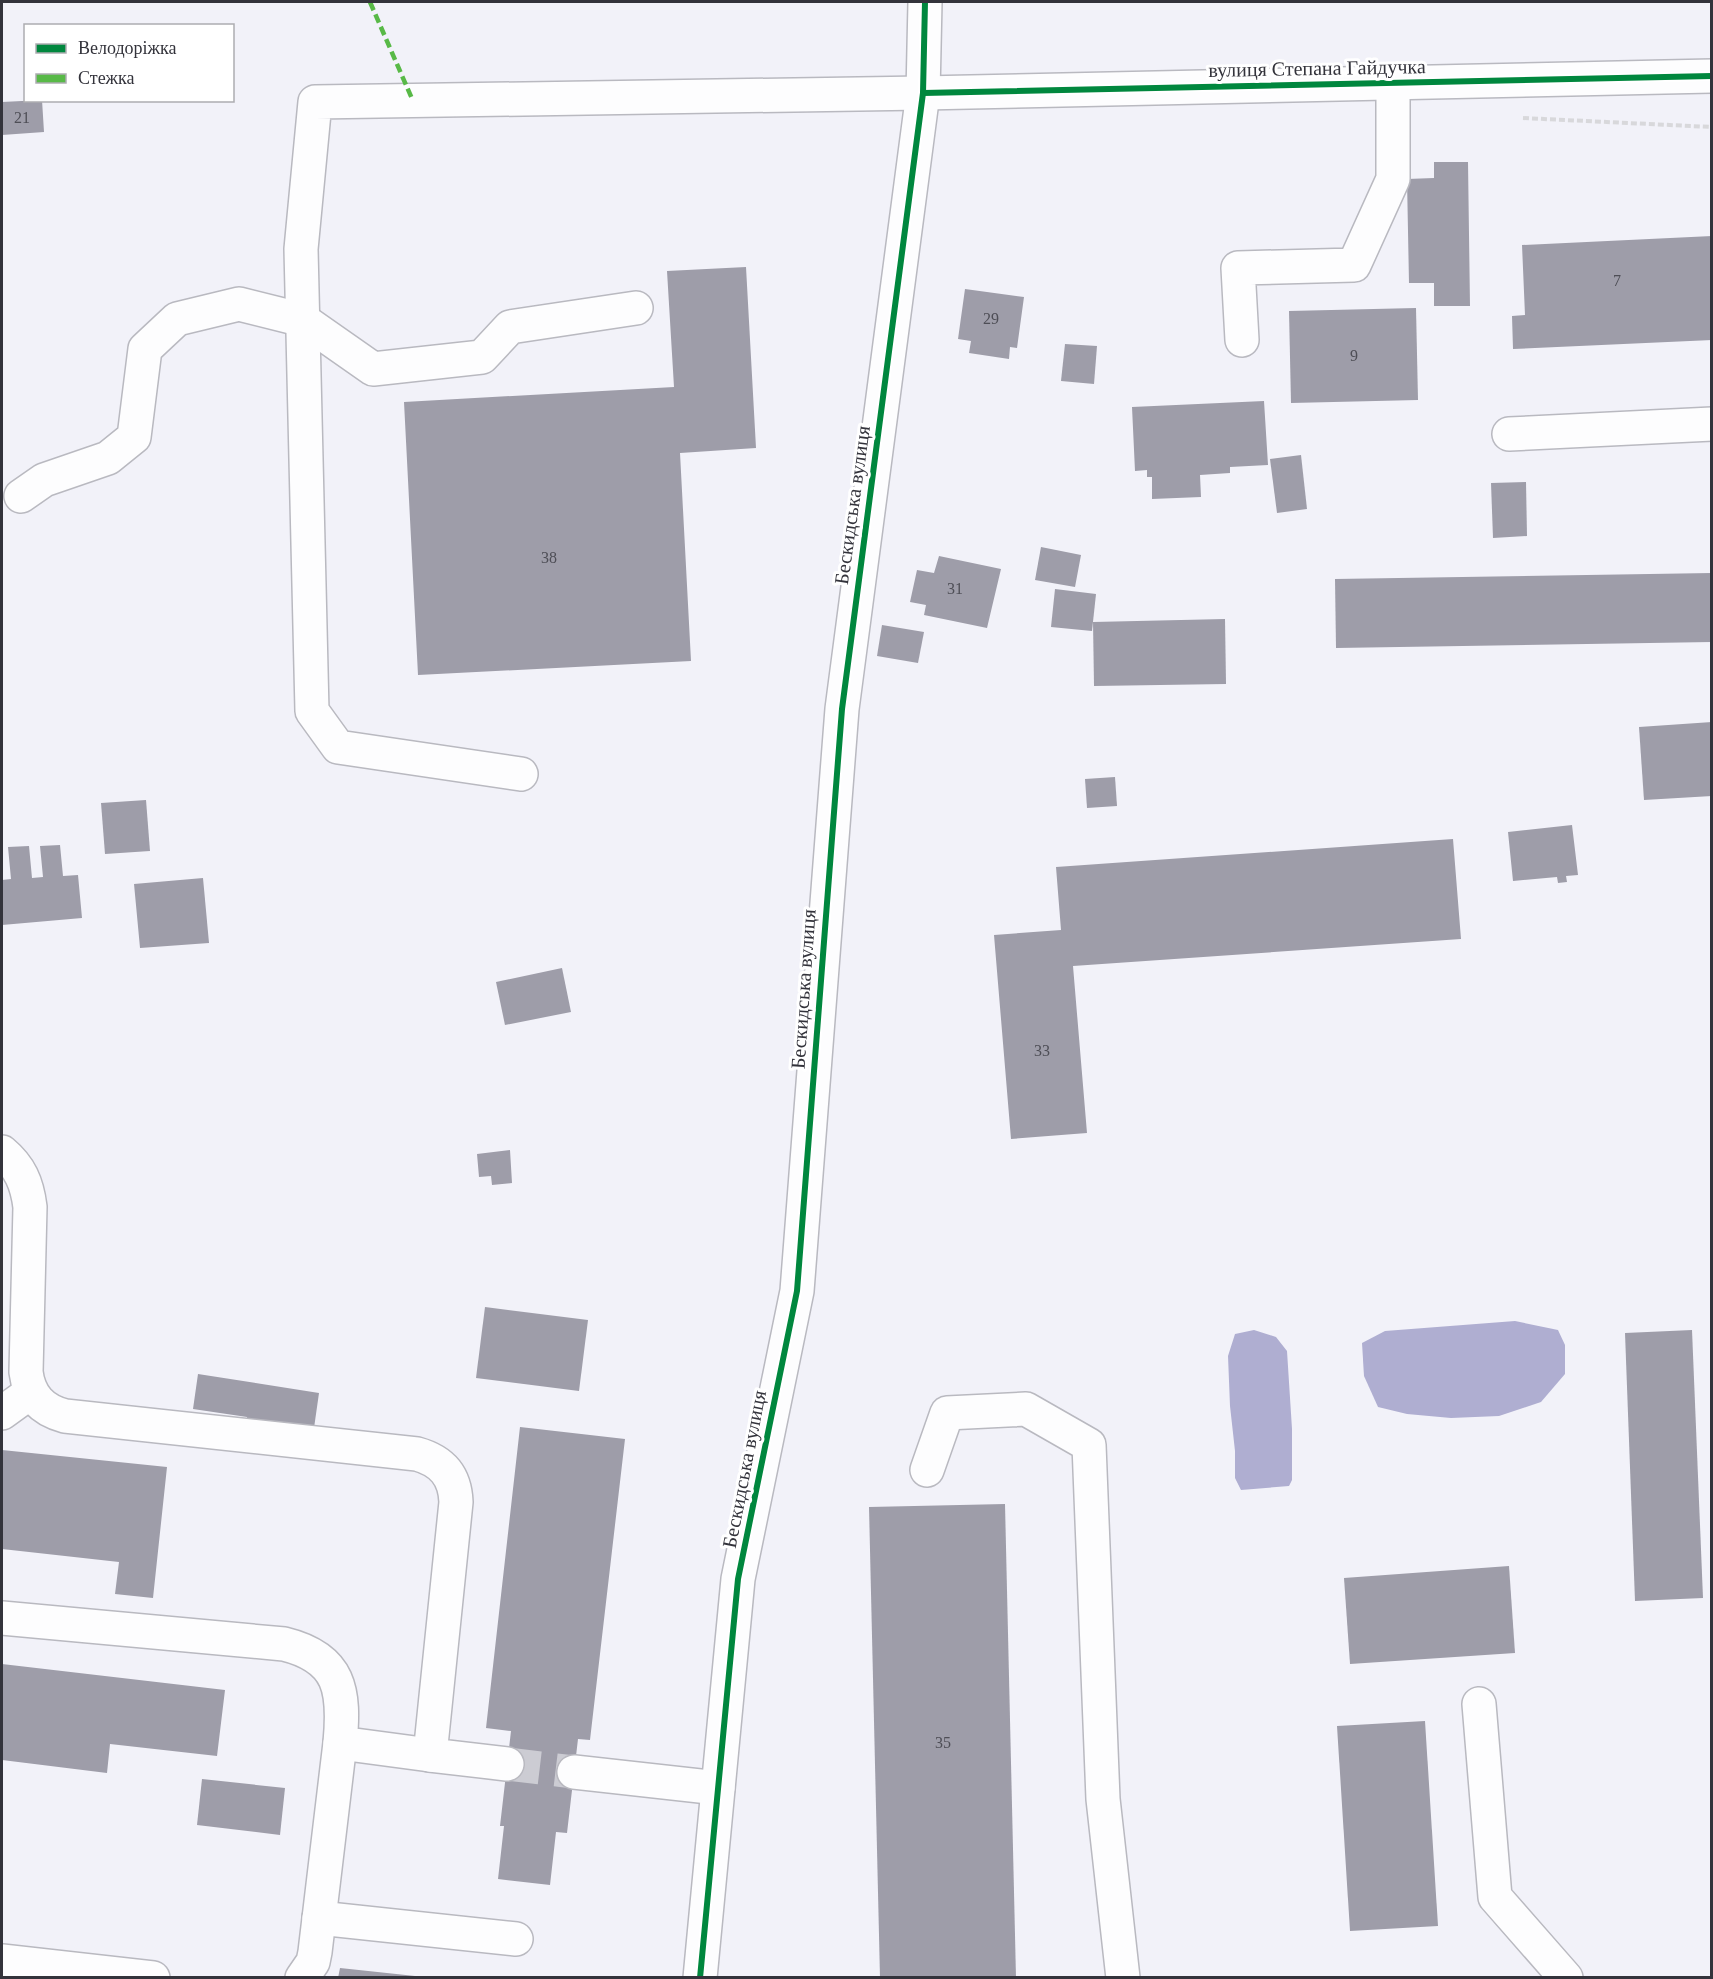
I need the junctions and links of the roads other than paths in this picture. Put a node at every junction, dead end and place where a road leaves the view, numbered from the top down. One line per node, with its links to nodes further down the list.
1 (925, 2): 4 (street, Бескидська вулиця)
2 (1712, 76): 3 (street, вулиця Степана Гайдучка)
3 (1393, 83): 4 (street, вулиця Степана Гайдучка); 7 (street)
4 (923, 93): 6 (street, вулиця Степана Гайдучка); 22 (street, Бескидська вулиця)
5 (636, 308): 6 (street)
6 (303, 320): 10 (street); 11 (street)
7 (1242, 340)
8 (1712, 424): 9 (street)
9 (1509, 434)
10 (21, 496)
11 (521, 774)
12 (2, 1152): 13 (street)
13 (31, 1392): 14 (street); 19 (street)
14 (2, 1413)
15 (927, 1470): 29 (street)
16 (2, 1618): 18 (street)
17 (1479, 1704): 30 (street)
18 (340, 1743): 19 (street); 23 (street)
19 (430, 1755): 20 (street)
20 (507, 1764)
21 (574, 1772): 22 (street)
22 (718, 1788): 28 (street, Бескидська вулиця)
23 (319, 1918): 24 (street); 27 (street)
24 (516, 1939)
25 (2, 1961): 26 (street)
26 (153, 1977)
27 (302, 1977)
28 (700, 1977)
29 (1123, 1977)
30 (1566, 1977)

